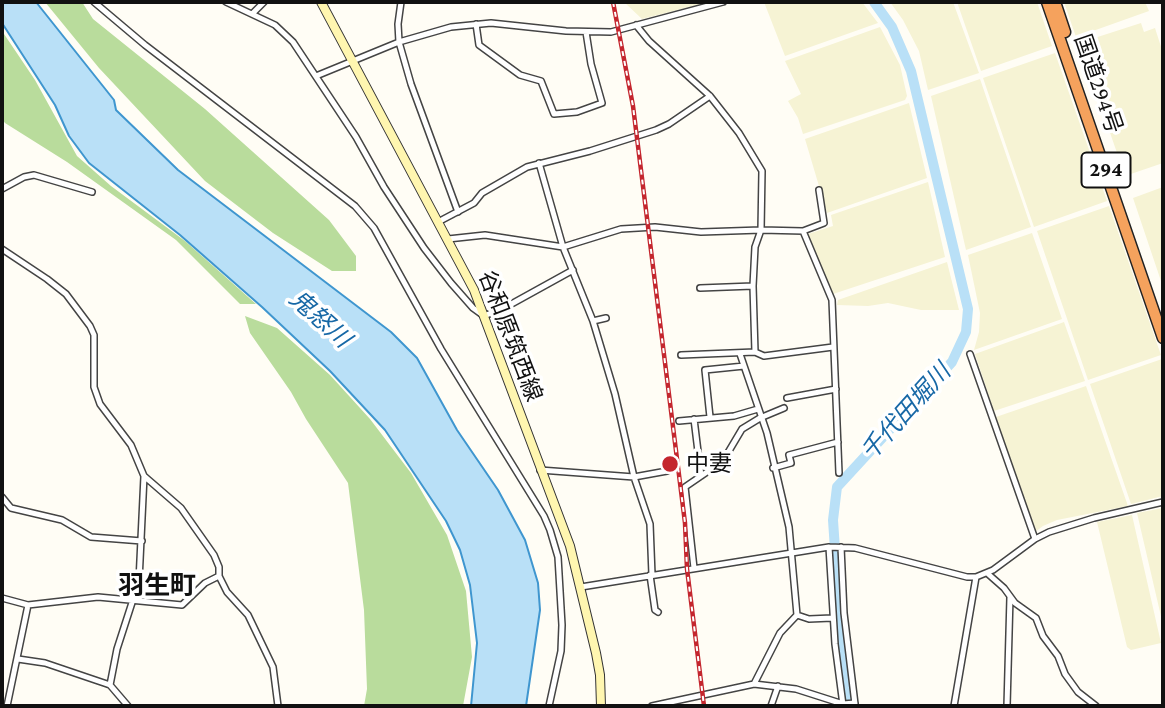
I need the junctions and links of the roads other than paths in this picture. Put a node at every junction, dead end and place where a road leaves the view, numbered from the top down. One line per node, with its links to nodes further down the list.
1 (94, 2): 87 (street)
2 (226, 2): 9 (street)
3 (264, 2): 9 (street)
4 (321, 2): 14 (main road, 谷和原筑西線)
5 (401, 2): 13 (street)
6 (723, 2): 11 (street)
7 (1047, 2): 35 (highway, 国道294号 / 294)
8 (1055, 2): 32 (highway, 国道294号 / 294)
9 (253, 13): 15 (street)
10 (475, 24): 12 (street); 12 (street); 13 (street)
11 (636, 25): 12 (street); 16 (street)
12 (586, 32)
13 (399, 42): 14 (street); 21 (street)
14 (353, 61): 15 (street); 22 (main road, 谷和原筑西線)
15 (316, 76): 31 (street)
16 (709, 96): 17 (street); 23 (street)
17 (539, 163): 21 (street); 26 (street)
18 (2, 189): 20 (street)
19 (819, 190): 24 (street)
20 (92, 192)
21 (458, 212): 22 (street)
22 (438, 222): 25 (main road, 谷和原筑西線)
23 (761, 230): 24 (street); 26 (street); 29 (street)
24 (803, 231): 36 (street)
25 (448, 239): 26 (street); 31 (main road, 谷和原筑西線)
26 (564, 247): 28 (street)
27 (2, 249): 55 (street)
28 (573, 270): 31 (street); 34 (street)
29 (753, 286): 30 (street); 37 (street)
30 (700, 288)
31 (484, 316): 52 (main road, 谷和原筑西線)
32 (1163, 316)
33 (606, 318): 34 (street)
34 (593, 321): 57 (street)
35 (1163, 338)
36 (834, 347): 37 (street); 42 (street)
37 (755, 352): 38 (street)
38 (740, 354): 40 (street); 41 (street)
39 (970, 354): 60 (street)
40 (681, 355)
41 (744, 366): 45 (street); 46 (street)
42 (836, 389): 43 (street); 50 (street)
43 (787, 398)
44 (784, 408): 47 (street)
45 (758, 409): 46 (street); 47 (street)
46 (710, 416): 48 (street)
47 (760, 418): 51 (street); 56 (street)
48 (694, 419): 49 (street); 56 (street)
49 (679, 421)
50 (838, 442): 51 (street); 54 (street)
51 (773, 468): 64 (street)
52 (541, 470): 57 (street); 70 (main road, 谷和原筑西線)
53 (667, 471): 57 (street)
54 (839, 473)
55 (144, 476): 61 (street); 68 (street)
56 (701, 476): 65 (street)
57 (635, 477): 67 (street)
58 (2, 497): 61 (street)
59 (1163, 502): 60 (street)
60 (1035, 539): 66 (street)
61 (142, 541): 73 (street)
62 (829, 547): 63 (street); 64 (street); 77 (street)
63 (841, 547): 69 (street); 83 (street)
64 (792, 552): 65 (street); 76 (street)
65 (694, 568): 67 (street)
66 (987, 573): 69 (street); 71 (street)
67 (651, 575): 70 (street); 75 (street)
68 (219, 576): 73 (street); 86 (street)
69 (976, 577): 91 (street)
70 (581, 587): 88 (main road, 谷和原筑西線)
71 (1010, 596): 92 (street); 93 (street)
72 (2, 598): 74 (street)
73 (133, 600): 74 (street); 80 (street)
74 (28, 605): 78 (street)
75 (658, 612)
76 (797, 615): 77 (street); 79 (street)
77 (832, 618): 82 (street)
78 (18, 659): 80 (street); 84 (street)
79 (754, 684): 81 (street); 89 (street)
80 (110, 685): 85 (street)
81 (778, 686): 82 (street); 90 (street)
82 (843, 705): 83 (street)
83 (855, 705)
84 (7, 706)
85 (128, 706)
86 (278, 706)
87 (549, 706)
88 (601, 706)
89 (652, 706)
90 (771, 706)
91 (954, 706)
92 (1007, 706)
93 (1096, 706)

